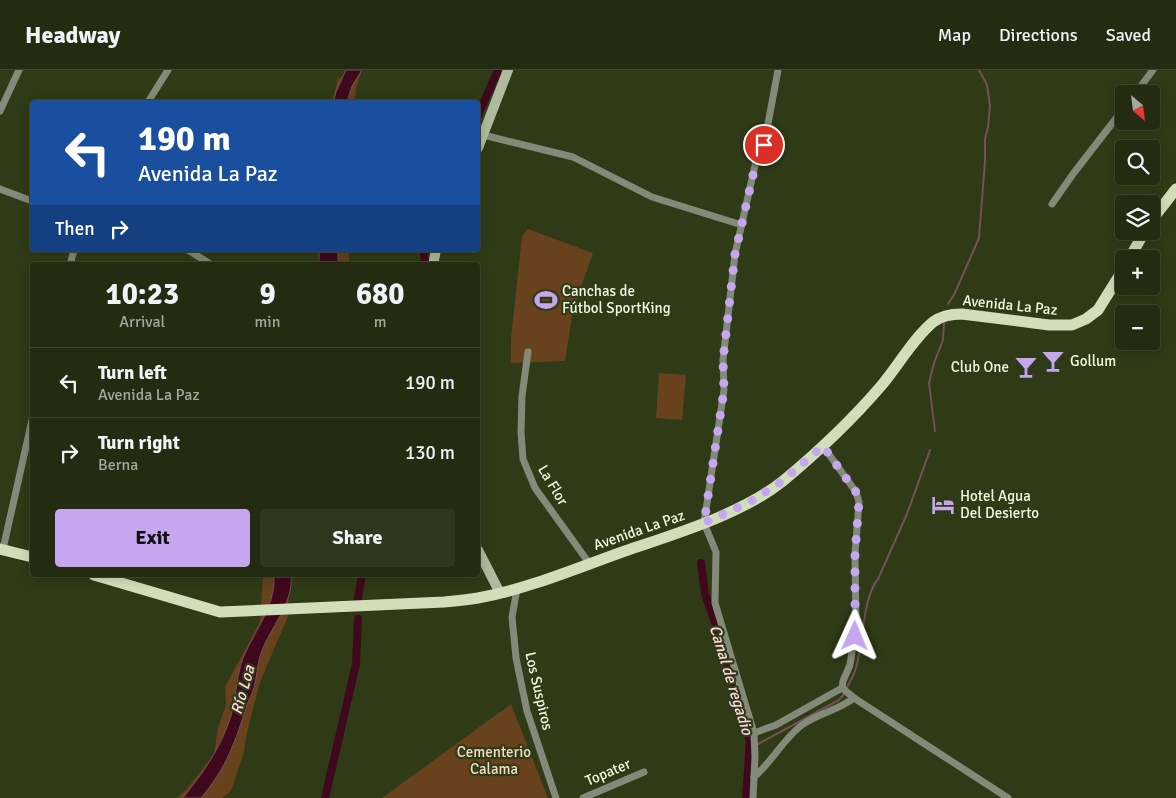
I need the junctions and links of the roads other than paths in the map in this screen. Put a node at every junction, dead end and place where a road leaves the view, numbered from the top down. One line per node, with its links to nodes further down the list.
1 (19, 70): 8 (street)
2 (168, 70): 7 (street)
3 (508, 70): 10 (street)
4 (778, 70): 17 (street)
5 (1153, 70): 6 (street)
6 (1142, 85)
7 (149, 100)
8 (0, 111)
9 (1115, 120): 15 (street)
10 (483, 135): 11 (street); 17 (street)
11 (480, 143)
12 (1176, 188): 16 (main road)
13 (0, 189): 14 (street)
14 (30, 200)
15 (1052, 204)
16 (1160, 209)
17 (742, 225): 24 (street)
18 (191, 252): 19 (street)
19 (207, 262)
20 (1115, 283): 23 (main road, Avenida La Paz)
21 (528, 352): 28 (street, La Flor)
22 (30, 440): 25 (street)
23 (823, 446): 24 (main road, Avenida La Paz); 32 (street)
24 (704, 523): 28 (main road, Avenida La Paz); 34 (street)
25 (2, 549): 27 (main road)
26 (480, 554): 31 (street)
27 (30, 556)
28 (589, 563): 30 (main road, Avenida La Paz)
29 (101, 577): 31 (main road, Avenida La Paz)
30 (517, 589): 31 (main road, Avenida La Paz); 37 (street, Los Suspiros)
31 (500, 593)
32 (842, 688): 33 (street); 34 (street)
33 (854, 698): 36 (street); 40 (street)
34 (754, 733): 36 (street)
35 (644, 772): 38 (street, Topater)
36 (754, 777): 39 (street)
37 (556, 798)
38 (582, 798)
39 (753, 798)
40 (1008, 798)

